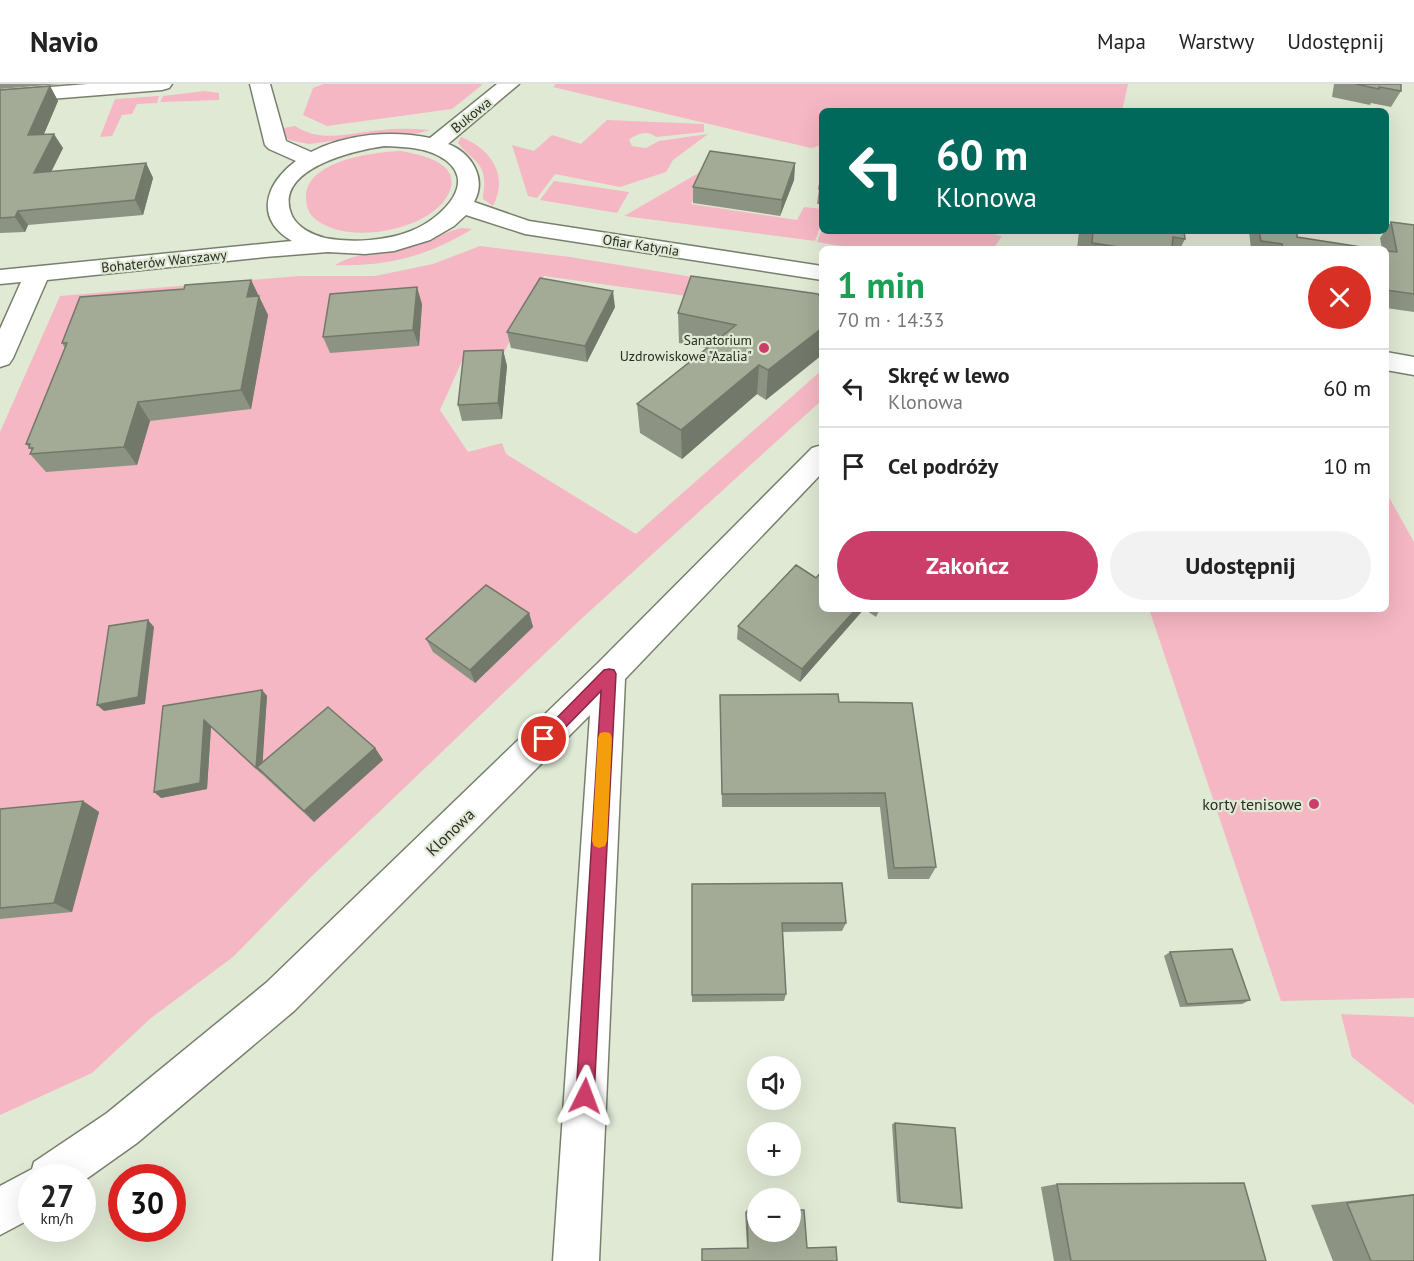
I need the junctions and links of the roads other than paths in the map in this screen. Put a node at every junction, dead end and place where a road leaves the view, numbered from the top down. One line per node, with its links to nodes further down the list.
1 (162, 84): 4 (street)
2 (260, 84): 6 (street)
3 (509, 84): 5 (street, Bukowa)
4 (0, 97)
5 (433, 146): 6 (street); 7 (street)
6 (312, 160): 8 (street)
7 (462, 206): 8 (street); 9 (street, Ofiar Katynia)
8 (328, 246): 10 (street, Bohaterów Warszawy)
9 (819, 273)
10 (37, 274): 11 (street, Bohaterów Warszawy); 12 (street)
11 (0, 277)
12 (0, 358)
13 (1389, 362): 14 (street)
14 (1414, 366)
15 (819, 458): 16 (street, Klonowa)
16 (609, 674): 17 (street, Klonowa); 20 (street)
17 (70, 1164)
18 (18, 1200): 19 (street)
19 (0, 1212)
20 (576, 1261)

